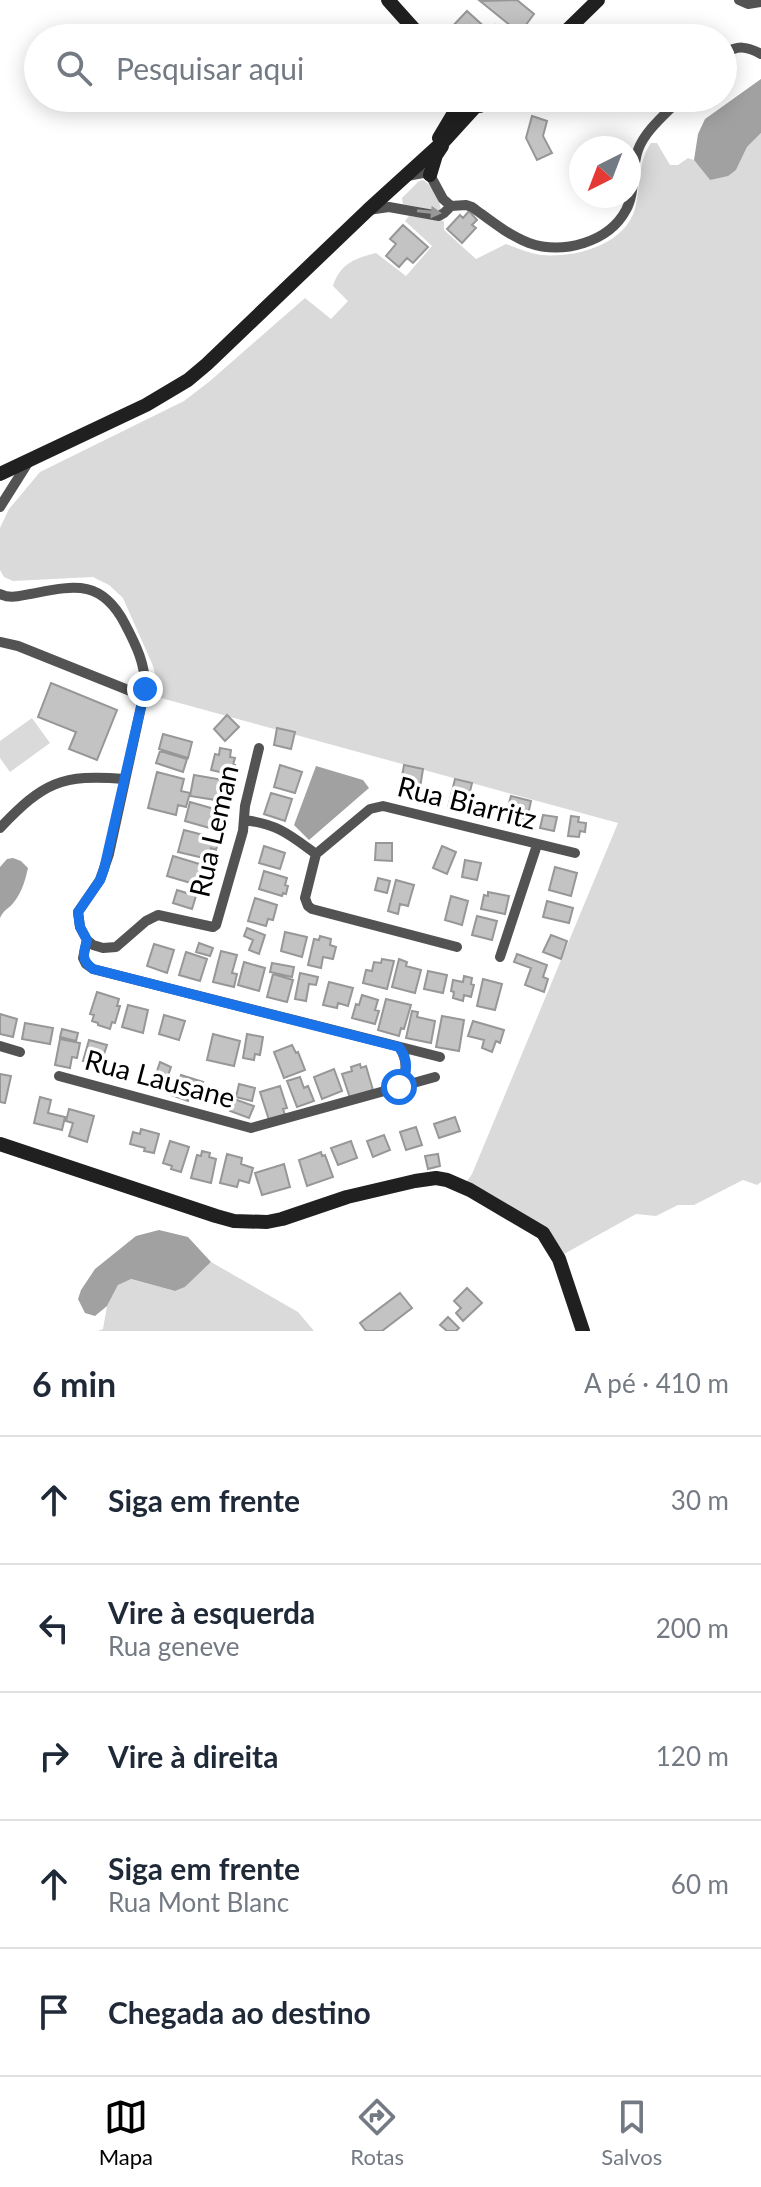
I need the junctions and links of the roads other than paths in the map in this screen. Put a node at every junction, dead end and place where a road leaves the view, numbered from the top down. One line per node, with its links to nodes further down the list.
1 (388, 0): 5 (main road)
2 (598, 0): 6 (main road)
3 (739, 0): 4 (street)
4 (761, 2)
5 (409, 24)
6 (573, 24)
7 (737, 47): 8 (street)
8 (761, 54)
9 (465, 112): 13 (main road)
10 (467, 112): 12 (main road)
11 (668, 112): 16 (street)
12 (445, 140): 13 (main road); 14 (main road)
13 (430, 152): 15 (main road)
14 (430, 175): 15 (street); 16 (street)
15 (405, 177): 17 (main road)
16 (451, 206): 17 (street, one-way to 16)
17 (368, 210): 18 (main road)
18 (30, 459): 19 (main road); 20 (street)
19 (0, 474)
20 (0, 507)
21 (0, 594): 23 (street)
22 (0, 642): 23 (street)
23 (143, 696): 25 (street)
24 (259, 748): 26 (street, Rua Leman)
25 (125, 779): 27 (street); 31 (street)
26 (244, 820): 30 (street); 31 (street, Rua Leman)
27 (0, 828)
28 (537, 845): 29 (street, Rua Biarritz); 30 (street, Rua Biarritz); 33 (street)
29 (575, 853)
30 (316, 854): 32 (street)
31 (87, 940): 35 (street)
32 (457, 947)
33 (500, 957)
34 (0, 1046): 36 (street)
35 (399, 1047): 37 (street); 40 (street)
36 (20, 1052)
37 (440, 1057)
38 (59, 1076): 40 (street, Rua Lausane)
39 (435, 1077): 40 (street, Rua Lausane)
40 (399, 1087)
41 (0, 1144): 42 (main road)
42 (583, 1331)

